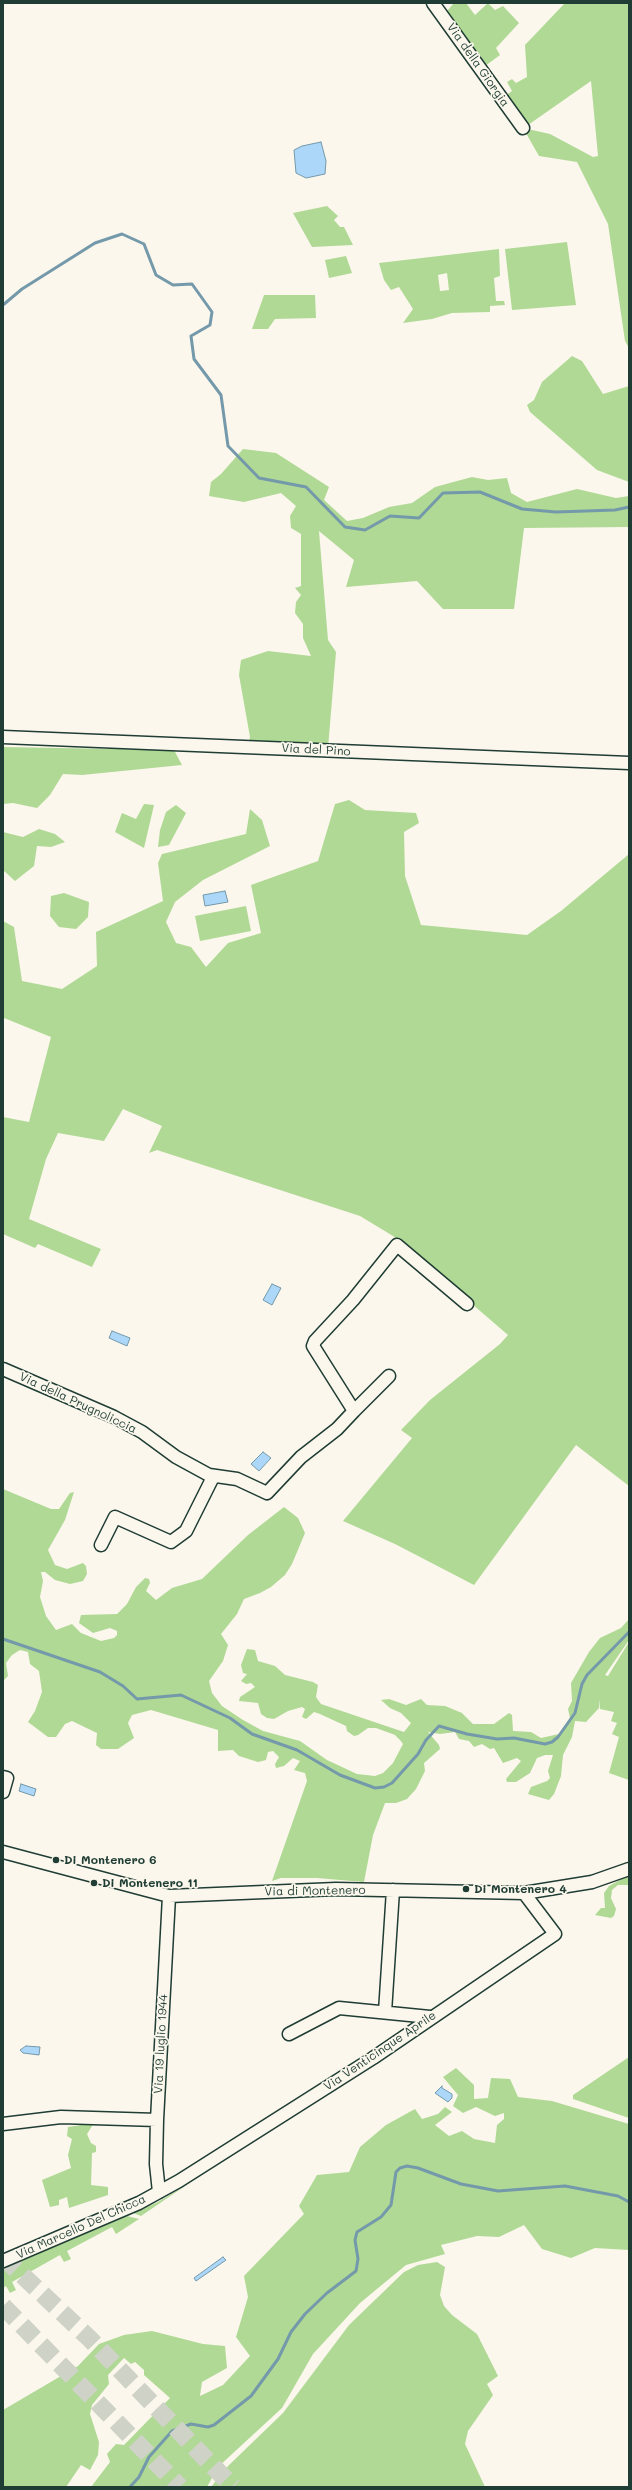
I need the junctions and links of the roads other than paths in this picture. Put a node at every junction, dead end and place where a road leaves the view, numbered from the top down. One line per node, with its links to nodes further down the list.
1 (433, 3): 2 (street, Via della Giorgia)
2 (523, 128)
3 (3, 737): 4 (street, Via del Pino)
4 (629, 763)
5 (467, 1304): 8 (street)
6 (3, 1369): 9 (street, Via della Prugnoliccia)
7 (388, 1376): 8 (street, Via della Prugnoliccia)
8 (354, 1411): 9 (street, Via della Prugnoliccia)
9 (213, 1477): 10 (street)
10 (101, 1545)
11 (3, 1777): 12 (street)
12 (3, 1792)
13 (3, 1852): 17 (street, Via di Montenero)
14 (629, 1870): 16 (street, Via di Montenero)
15 (393, 1890): 16 (street, Via di Montenero); 17 (street, Via di Montenero); 18 (street)
16 (524, 1893): 19 (street, Via Venticinque Aprile)
17 (169, 1896): 21 (street, Via 19 luglio 1944)
18 (385, 2012): 19 (street); 20 (street)
19 (430, 2017): 23 (street, Via Venticinque Aprile)
20 (288, 2034)
21 (157, 2120): 22 (street); 23 (street, Via 19 luglio 1944)
22 (3, 2124)
23 (159, 2192): 24 (street, Via Marcello Del Chicca)
24 (3, 2261)

